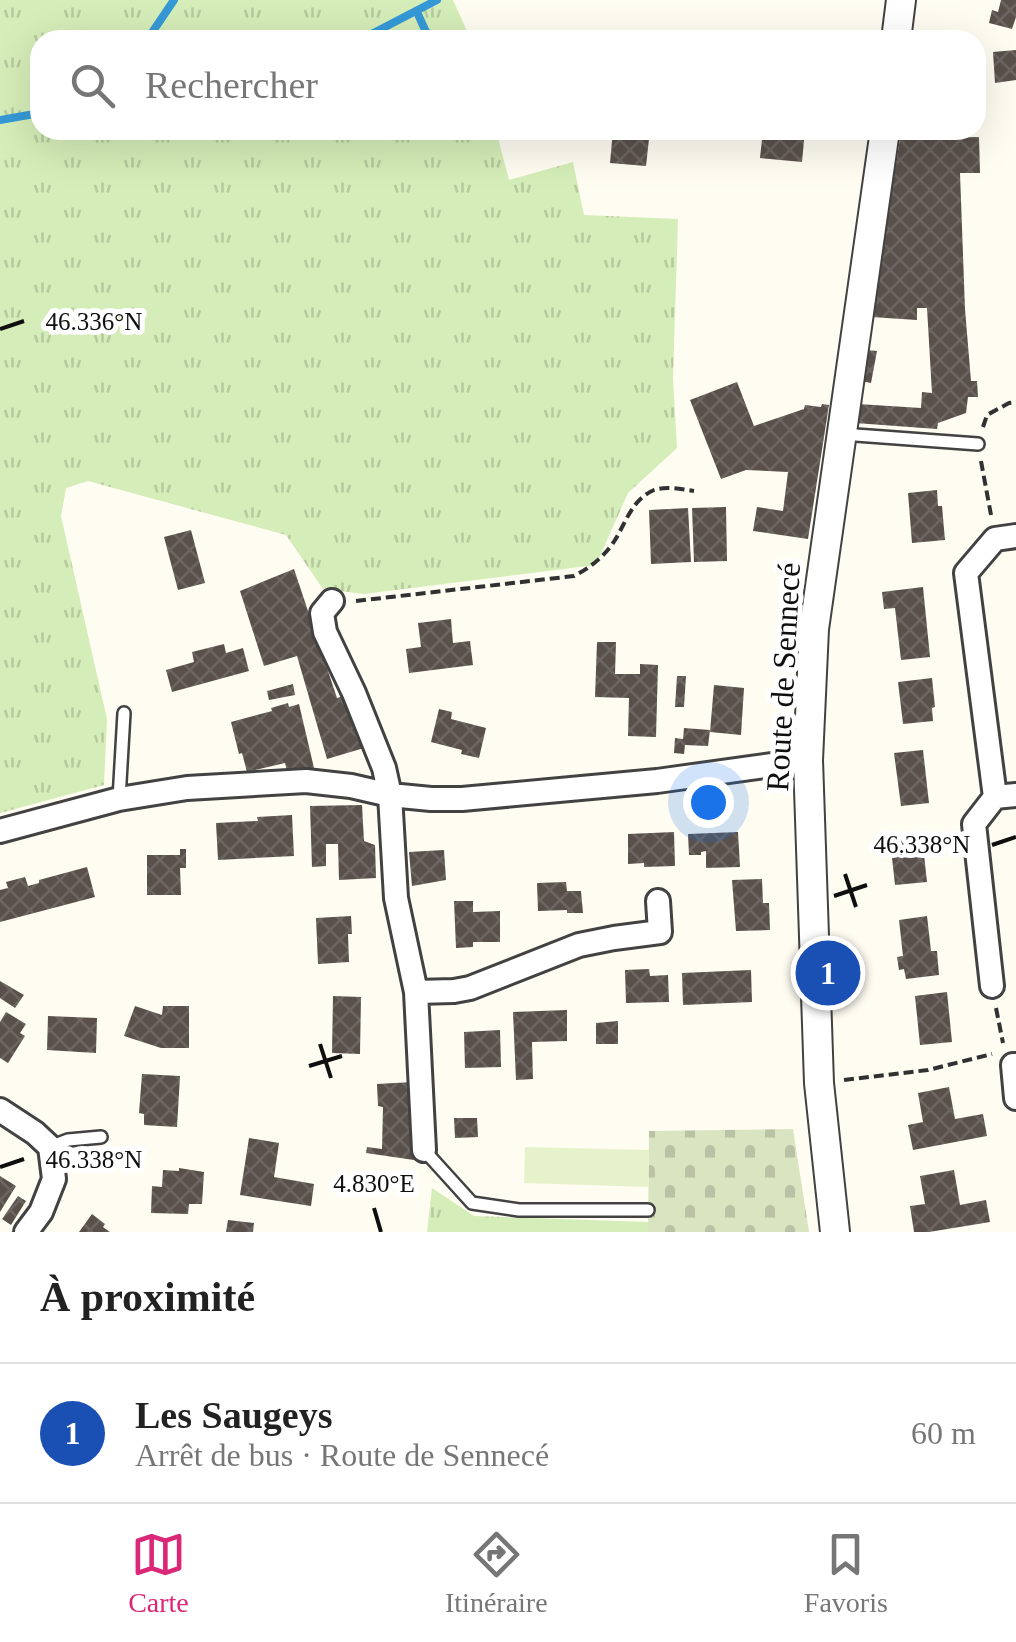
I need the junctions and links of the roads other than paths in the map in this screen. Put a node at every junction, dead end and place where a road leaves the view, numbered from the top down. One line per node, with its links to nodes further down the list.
1 (901, 0): 2 (street)
2 (897, 30)
3 (884, 140): 4 (street, Route de Sennecé)
4 (842, 434): 5 (lane); 9 (street, Route de Sennecé)
5 (978, 444)
6 (1006, 538): 11 (street)
7 (332, 601): 10 (street)
8 (124, 713): 12 (lane)
9 (808, 760): 10 (street); 25 (street, Route de Sennecé)
10 (390, 796): 12 (street); 16 (street)
11 (1006, 796): 15 (street)
12 (120, 799): 13 (street)
13 (0, 831)
14 (658, 901): 16 (street)
15 (992, 986)
16 (416, 992): 22 (street)
17 (1016, 1064): 18 (street)
18 (1016, 1098)
19 (0, 1110): 21 (street)
20 (101, 1136): 21 (lane)
21 (50, 1146): 24 (street)
22 (424, 1150): 23 (lane)
23 (648, 1210)
24 (26, 1232)
25 (834, 1232)

